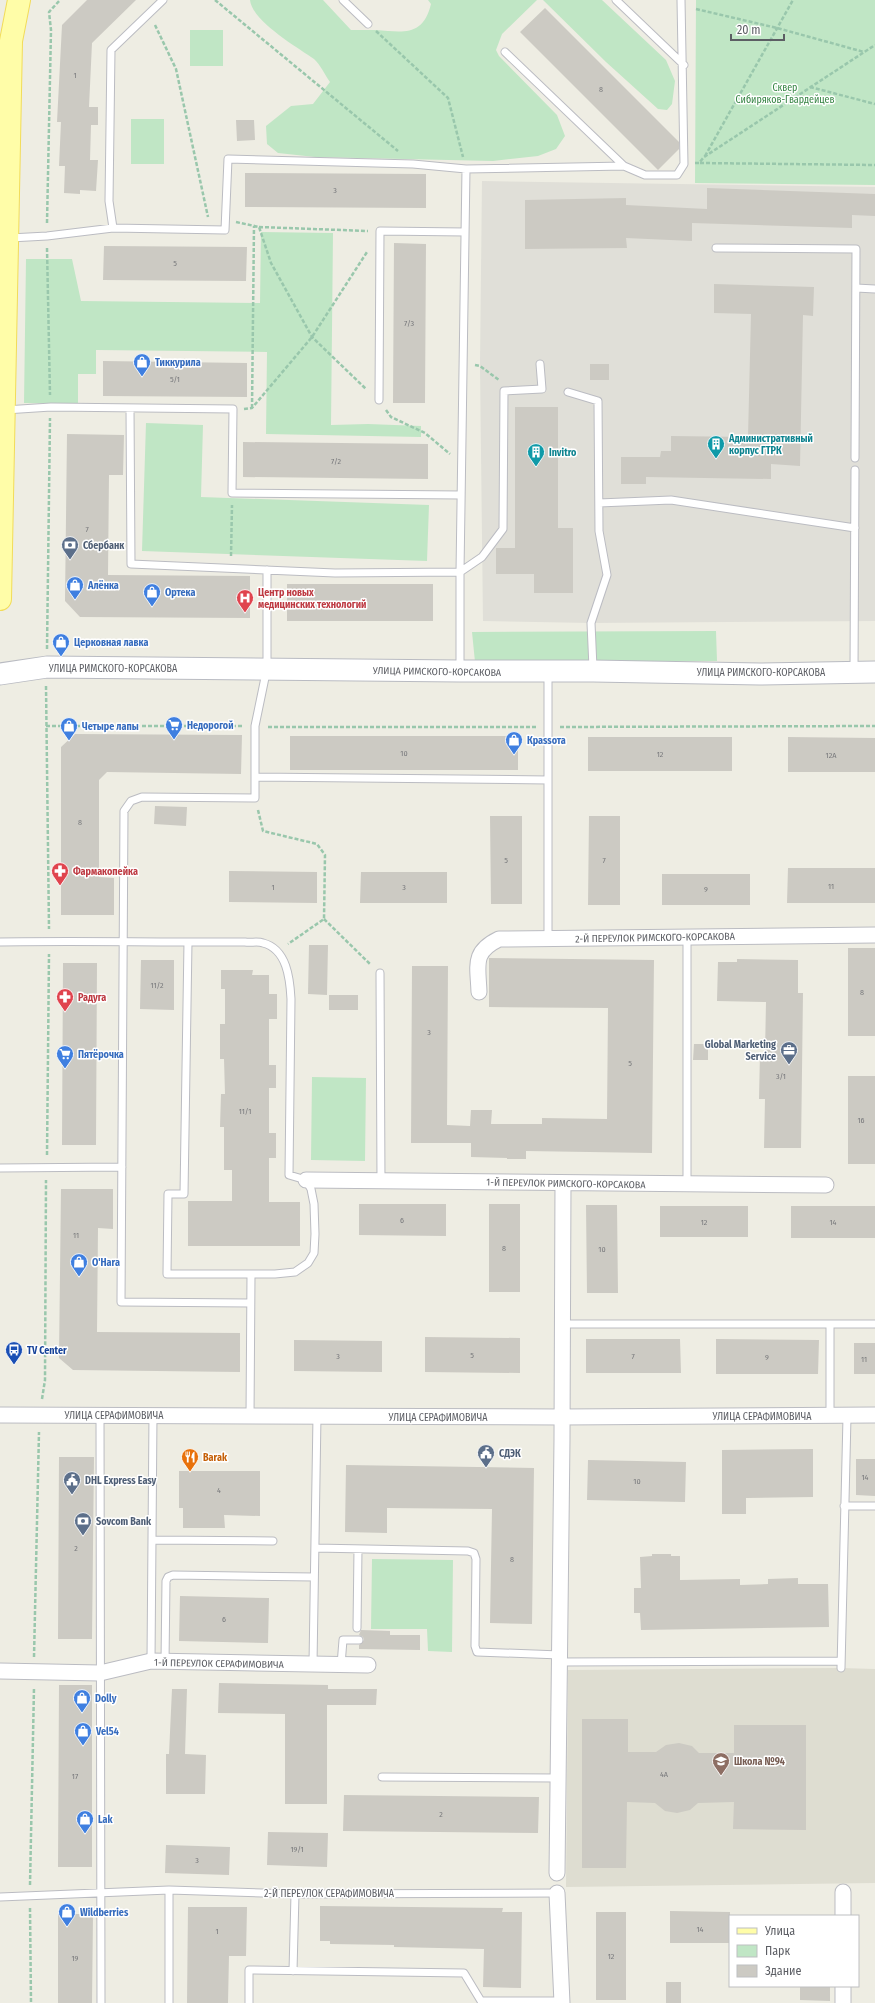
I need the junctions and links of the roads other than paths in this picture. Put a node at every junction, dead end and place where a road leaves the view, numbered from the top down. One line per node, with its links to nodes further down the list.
1 (20, 0): 13 (main road)
2 (162, 0): 11 (lane)
3 (343, 0): 6 (lane)
4 (616, 0): 8 (lane)
5 (682, 0): 8 (lane)
6 (368, 24)
7 (505, 52): 9 (lane)
8 (684, 65): 9 (lane)
9 (624, 166): 10 (lane)
10 (466, 169): 11 (lane); 12 (lane)
11 (113, 228): 13 (lane)
12 (465, 232): 19 (lane); 24 (lane)
13 (6, 238): 21 (main road)
14 (716, 248): 15 (lane)
15 (856, 288): 16 (lane); 22 (lane)
16 (875, 289)
17 (540, 364): 28 (lane)
18 (568, 392): 25 (lane)
19 (379, 400)
20 (130, 408): 21 (lane); 24 (lane); 27 (lane)
21 (3, 411): 29 (main road)
22 (855, 458)
23 (855, 470): 26 (lane)
24 (461, 495): 28 (lane)
25 (599, 503): 26 (lane); 32 (lane)
26 (855, 528): 34 (lane)
27 (267, 570): 28 (lane); 30 (lane)
28 (460, 572): 31 (lane)
29 (0, 600)
30 (267, 668): 31 (street, УЛИЦА РИМСКОГО-КОРСАКОВА); 36 (street, УЛИЦА РИМСКОГО-КОРСАКОВА); 37 (lane)
31 (460, 671): 33 (street, УЛИЦА РИМСКОГО-КОРСАКОВА)
32 (593, 671): 33 (street, УЛИЦА РИМСКОГО-КОРСАКОВА); 34 (street, УЛИЦА РИМСКОГО-КОРСАКОВА)
33 (548, 672): 38 (lane)
34 (854, 672): 35 (street, УЛИЦА РИМСКОГО-КОРСАКОВА)
35 (875, 672)
36 (0, 674)
37 (255, 777): 38 (lane); 43 (lane)
38 (548, 780): 41 (lane)
39 (875, 935): 40 (street, 2-Й ПЕРЕУЛОК РИМСКОГО-КОРСАКОВА)
40 (687, 937): 41 (street, 2-Й ПЕРЕУЛОК РИМСКОГО-КОРСАКОВА); 52 (lane)
41 (548, 939): 46 (street, 2-Й ПЕРЕУЛОК РИМСКОГО-КОРСАКОВА)
42 (0, 942): 43 (lane)
43 (123, 942): 44 (lane); 48 (lane)
44 (188, 942): 49 (lane); 54 (lane)
45 (380, 973): 50 (lane)
46 (479, 992)
47 (0, 1168): 48 (lane)
48 (122, 1168): 55 (lane)
49 (306, 1180): 50 (street, 1-Й ПЕРЕУЛОК РИМСКОГО-КОРСАКОВА); 54 (lane)
50 (381, 1181): 51 (street, 1-Й ПЕРЕУЛОК РИМСКОГО-КОРСАКОВА)
51 (563, 1183): 52 (street, 1-Й ПЕРЕУЛОК РИМСКОГО-КОРСАКОВА); 56 (street)
52 (687, 1184): 53 (street, 1-Й ПЕРЕУЛОК РИМСКОГО-КОРСАКОВА)
53 (826, 1185)
54 (251, 1275): 55 (lane)
55 (250, 1303): 63 (lane)
56 (563, 1324): 57 (lane); 67 (street)
57 (830, 1324): 58 (lane); 65 (lane)
58 (875, 1324)
59 (0, 1415): 60 (street, УЛИЦА СЕРАФИМОВИЧА)
60 (100, 1415): 61 (street, УЛИЦА СЕРАФИМОВИЧА); 83 (lane)
61 (153, 1415): 63 (street, УЛИЦА СЕРАФИМОВИЧА); 70 (lane)
62 (875, 1415): 66 (street, УЛИЦА СЕРАФИМОВИЧА)
63 (250, 1416): 64 (street, УЛИЦА СЕРАФИМОВИЧА)
64 (316, 1416): 67 (street, УЛИЦА СЕРАФИМОВИЧА); 72 (lane)
65 (830, 1416): 66 (street, УЛИЦА СЕРАФИМОВИЧА); 67 (street, УЛИЦА СЕРАФИМОВИЧА)
66 (847, 1417): 68 (lane)
67 (562, 1418): 77 (street)
68 (844, 1506): 69 (lane); 77 (lane)
69 (875, 1506)
70 (152, 1540): 71 (lane); 78 (lane)
71 (273, 1542)
72 (315, 1548): 73 (lane); 74 (lane)
73 (358, 1549): 75 (lane); 77 (lane)
74 (314, 1577): 78 (lane); 79 (lane)
75 (357, 1628)
76 (359, 1640): 80 (lane)
77 (560, 1658): 85 (street)
78 (158, 1662): 79 (street, 1-Й ПЕРЕУЛОК СЕРАФИМОВИЧА); 83 (street, 1-Й ПЕРЕУЛОК СЕРАФИМОВИЧА)
79 (313, 1664): 80 (street, 1-Й ПЕРЕУЛОК СЕРАФИМОВИЧА)
80 (342, 1665): 81 (street, 1-Й ПЕРЕУЛОК СЕРАФИМОВИЧА)
81 (368, 1666)
82 (0, 1671): 83 (street, 1-Й ПЕРЕУЛОК СЕРАФИМОВИЧА)
83 (100, 1673): 89 (lane)
84 (382, 1777): 85 (lane)
85 (558, 1778): 86 (street)
86 (557, 1873)
87 (169, 1890): 89 (lane, 2-Й ПЕРЕУЛОК СЕРАФИМОВИЧА); 91 (lane, 2-Й ПЕРЕУЛОК СЕРАФИМОВИЧА); 98 (lane)
88 (843, 1892): 93 (street)
89 (100, 1893): 92 (lane, 2-Й ПЕРЕУЛОК СЕРАФИМОВИЧА); 97 (lane)
90 (557, 1893): 91 (lane, 2-Й ПЕРЕУЛОК СЕРАФИМОВИЧА); 96 (street)
91 (295, 1894): 94 (lane)
92 (0, 1897)
93 (843, 1915)
94 (293, 1971): 96 (lane); 99 (lane)
95 (843, 1987): 100 (street)
96 (562, 2002)
97 (101, 2003)
98 (169, 2003)
99 (249, 2003)
100 (843, 2003)

